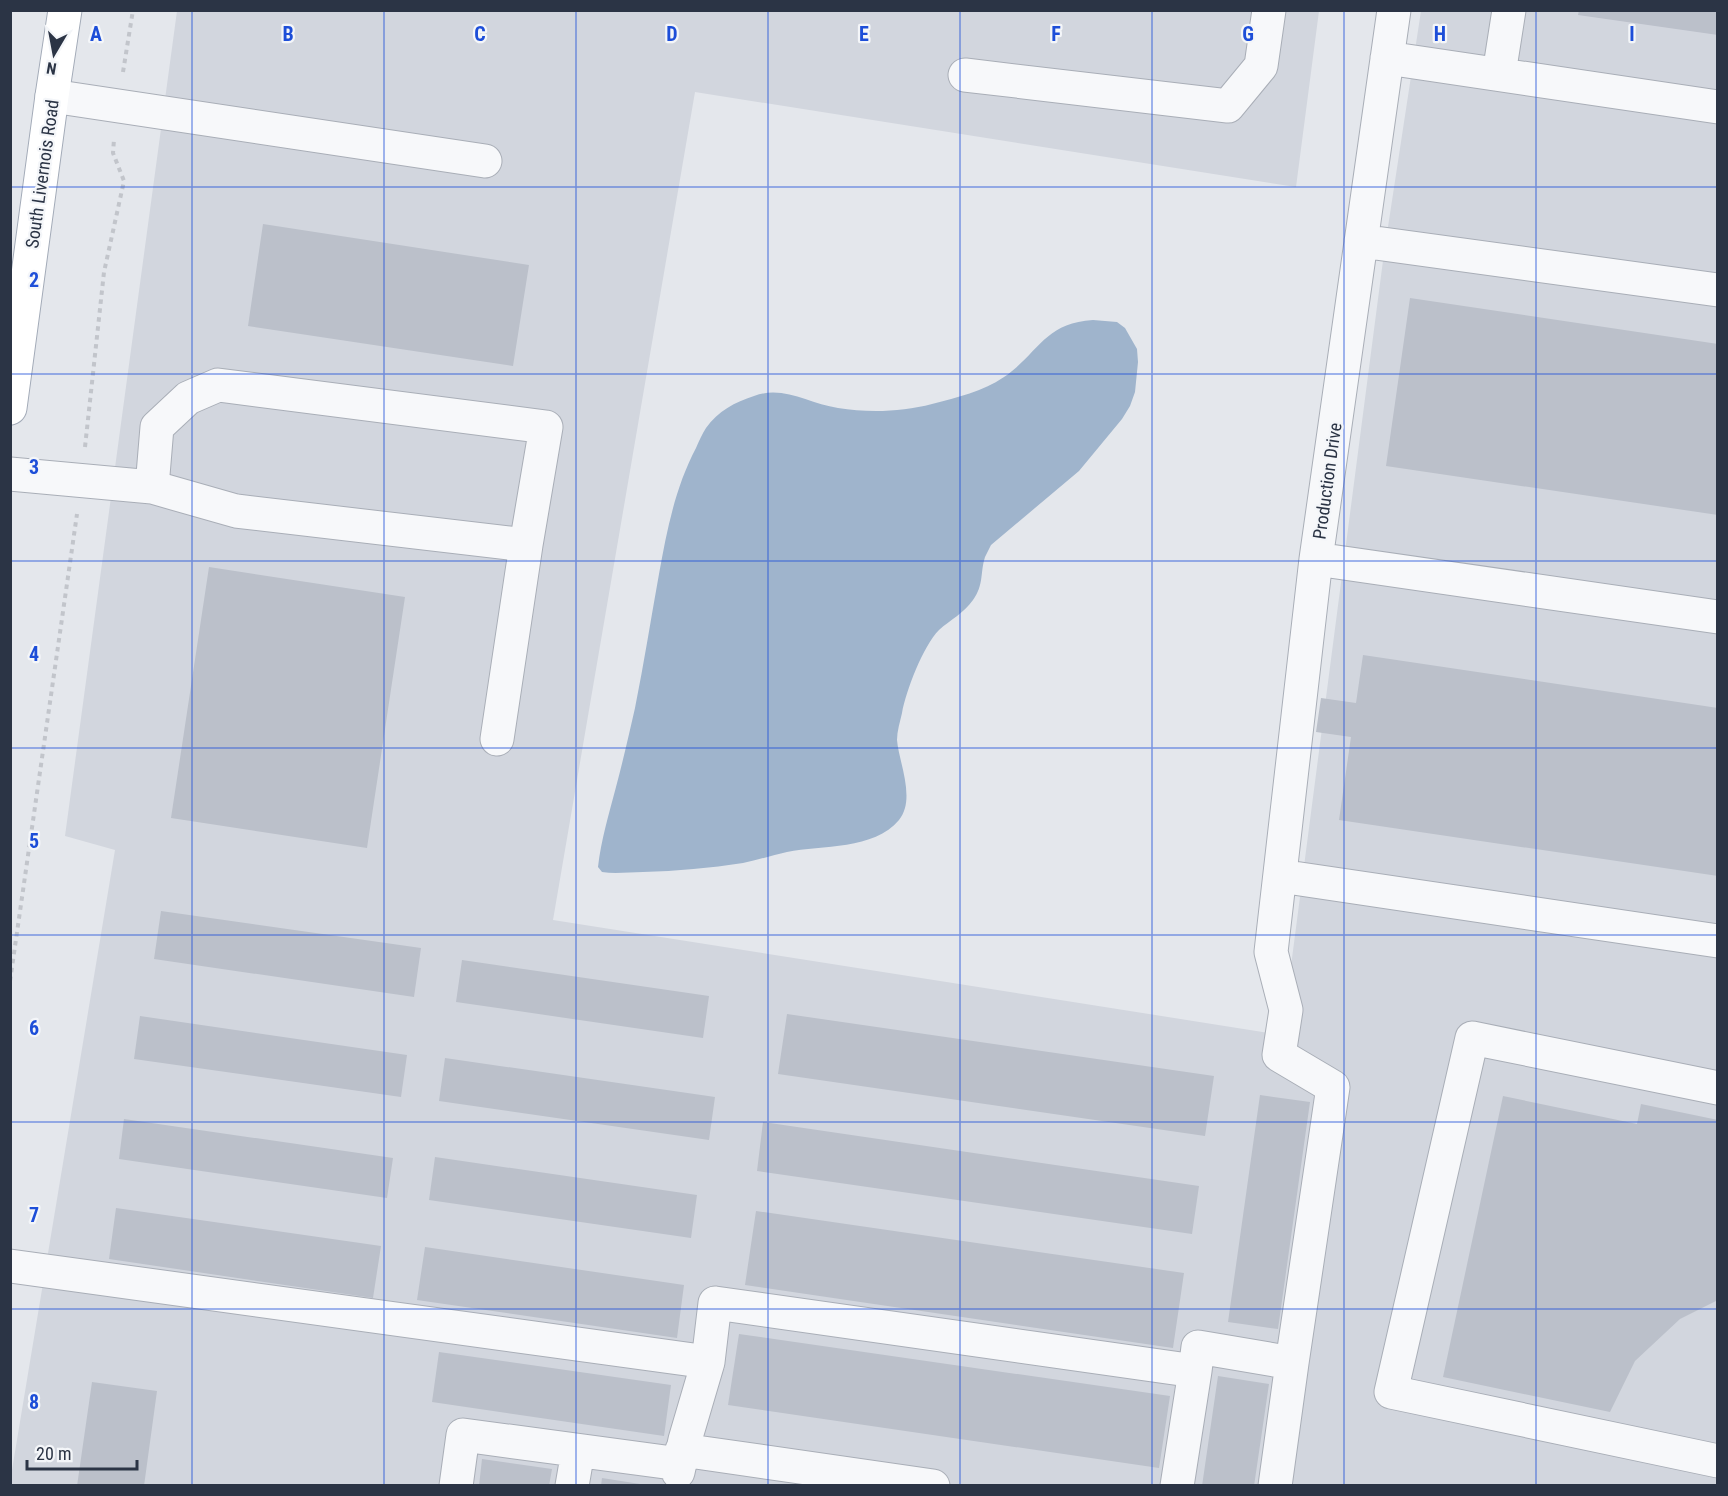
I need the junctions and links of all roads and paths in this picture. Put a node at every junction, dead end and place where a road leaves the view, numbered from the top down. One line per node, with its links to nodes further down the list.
1 (65, 10): 8 (main road, South Livernois Road)
2 (1269, 10): 7 (street)
3 (1394, 10): 5 (street, Production Drive)
4 (1509, 10): 6 (street)
5 (1387, 58): 6 (street); 11 (street, Production Drive)
6 (1499, 74): 9 (street)
7 (965, 75)
8 (52, 96): 10 (street); 13 (main road, South Livernois Road)
9 (1718, 107)
10 (485, 161)
11 (1361, 241): 12 (street); 17 (street, Production Drive)
12 (1718, 290)
13 (10, 408)
14 (10, 474): 15 (street)
15 (152, 487): 16 (street); 16 (street)
16 (526, 545): 19 (street)
17 (1316, 559): 18 (street); 20 (street, Production Drive)
18 (1718, 616)
19 (497, 739)
20 (1280, 876): 21 (street); 25 (street, Production Drive)
21 (1718, 941)
22 (1718, 1089): 28 (street)
23 (10, 1266): 24 (street)
24 (708, 1362): 26 (street); 29 (street)
25 (1292, 1363): 26 (street); 34 (street)
26 (1194, 1371): 33 (street)
27 (578, 1451): 29 (street); 30 (street); 31 (street)
28 (1718, 1461)
29 (679, 1467): 32 (street)
30 (456, 1485)
31 (572, 1485)
32 (933, 1485)
33 (1177, 1485)
34 (1275, 1485)

